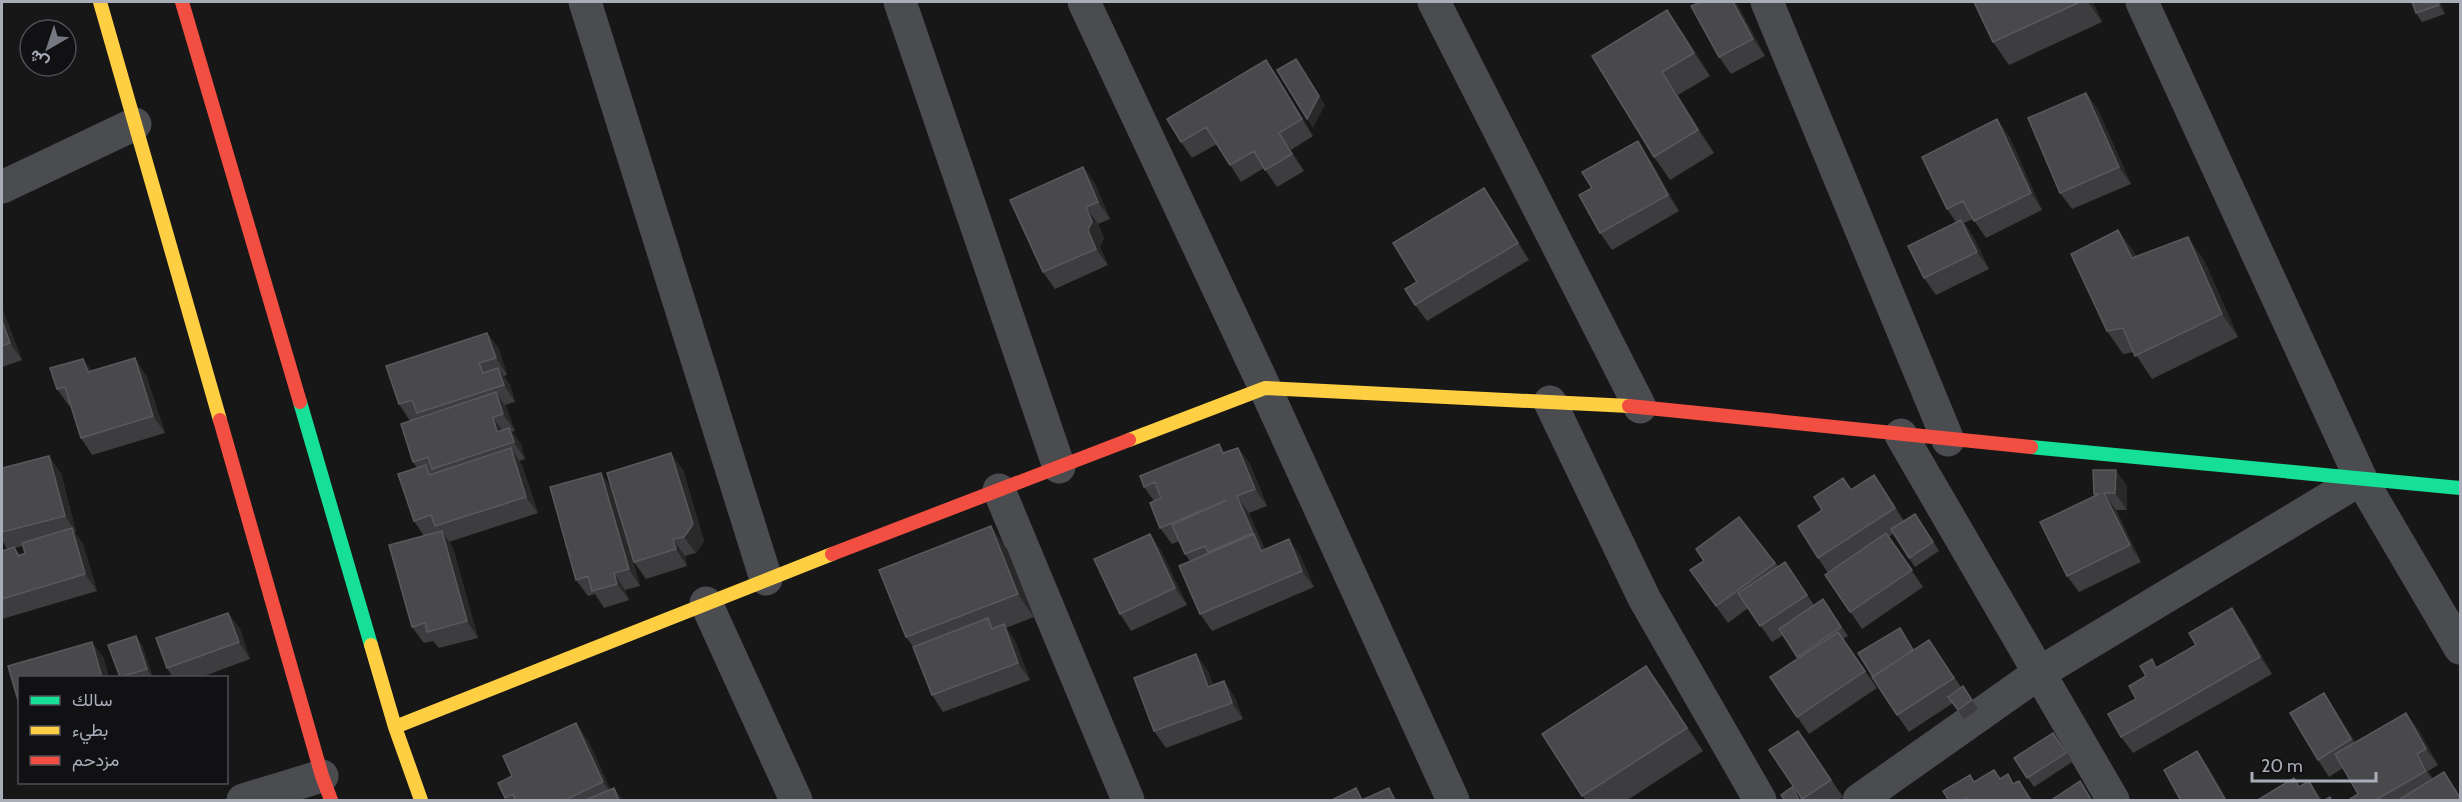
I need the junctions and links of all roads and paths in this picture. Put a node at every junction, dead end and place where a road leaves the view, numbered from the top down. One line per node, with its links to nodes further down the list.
1 (100, 2): 9 (street)
2 (182, 2): 24 (street)
3 (585, 2): 20 (street)
4 (900, 2): 16 (street)
5 (1084, 2): 11 (street)
6 (1434, 2): 13 (street)
7 (1767, 2): 15 (street)
8 (2142, 2): 17 (street)
9 (135, 124): 10 (street); 25 (street)
10 (2, 187)
11 (1265, 388): 12 (street); 16 (street); 30 (street)
12 (1550, 402): 13 (street); 31 (street)
13 (1640, 406): 14 (street)
14 (1901, 435): 15 (street); 23 (street)
15 (1948, 440): 17 (street)
16 (1059, 467): 19 (street)
17 (2361, 479): 18 (street); 22 (street); 23 (street)
18 (2460, 488)
19 (999, 490): 20 (street); 29 (street)
20 (766, 579): 21 (street)
21 (706, 603): 24 (street); 28 (street)
22 (2460, 648)
23 (2039, 673): 32 (street); 33 (street)
24 (395, 727): 27 (street)
25 (327, 788): 26 (street)
26 (243, 801)
27 (421, 801)
28 (796, 801)
29 (1128, 801)
30 (1453, 801)
31 (1760, 801)
32 (1859, 801)
33 (2113, 801)

